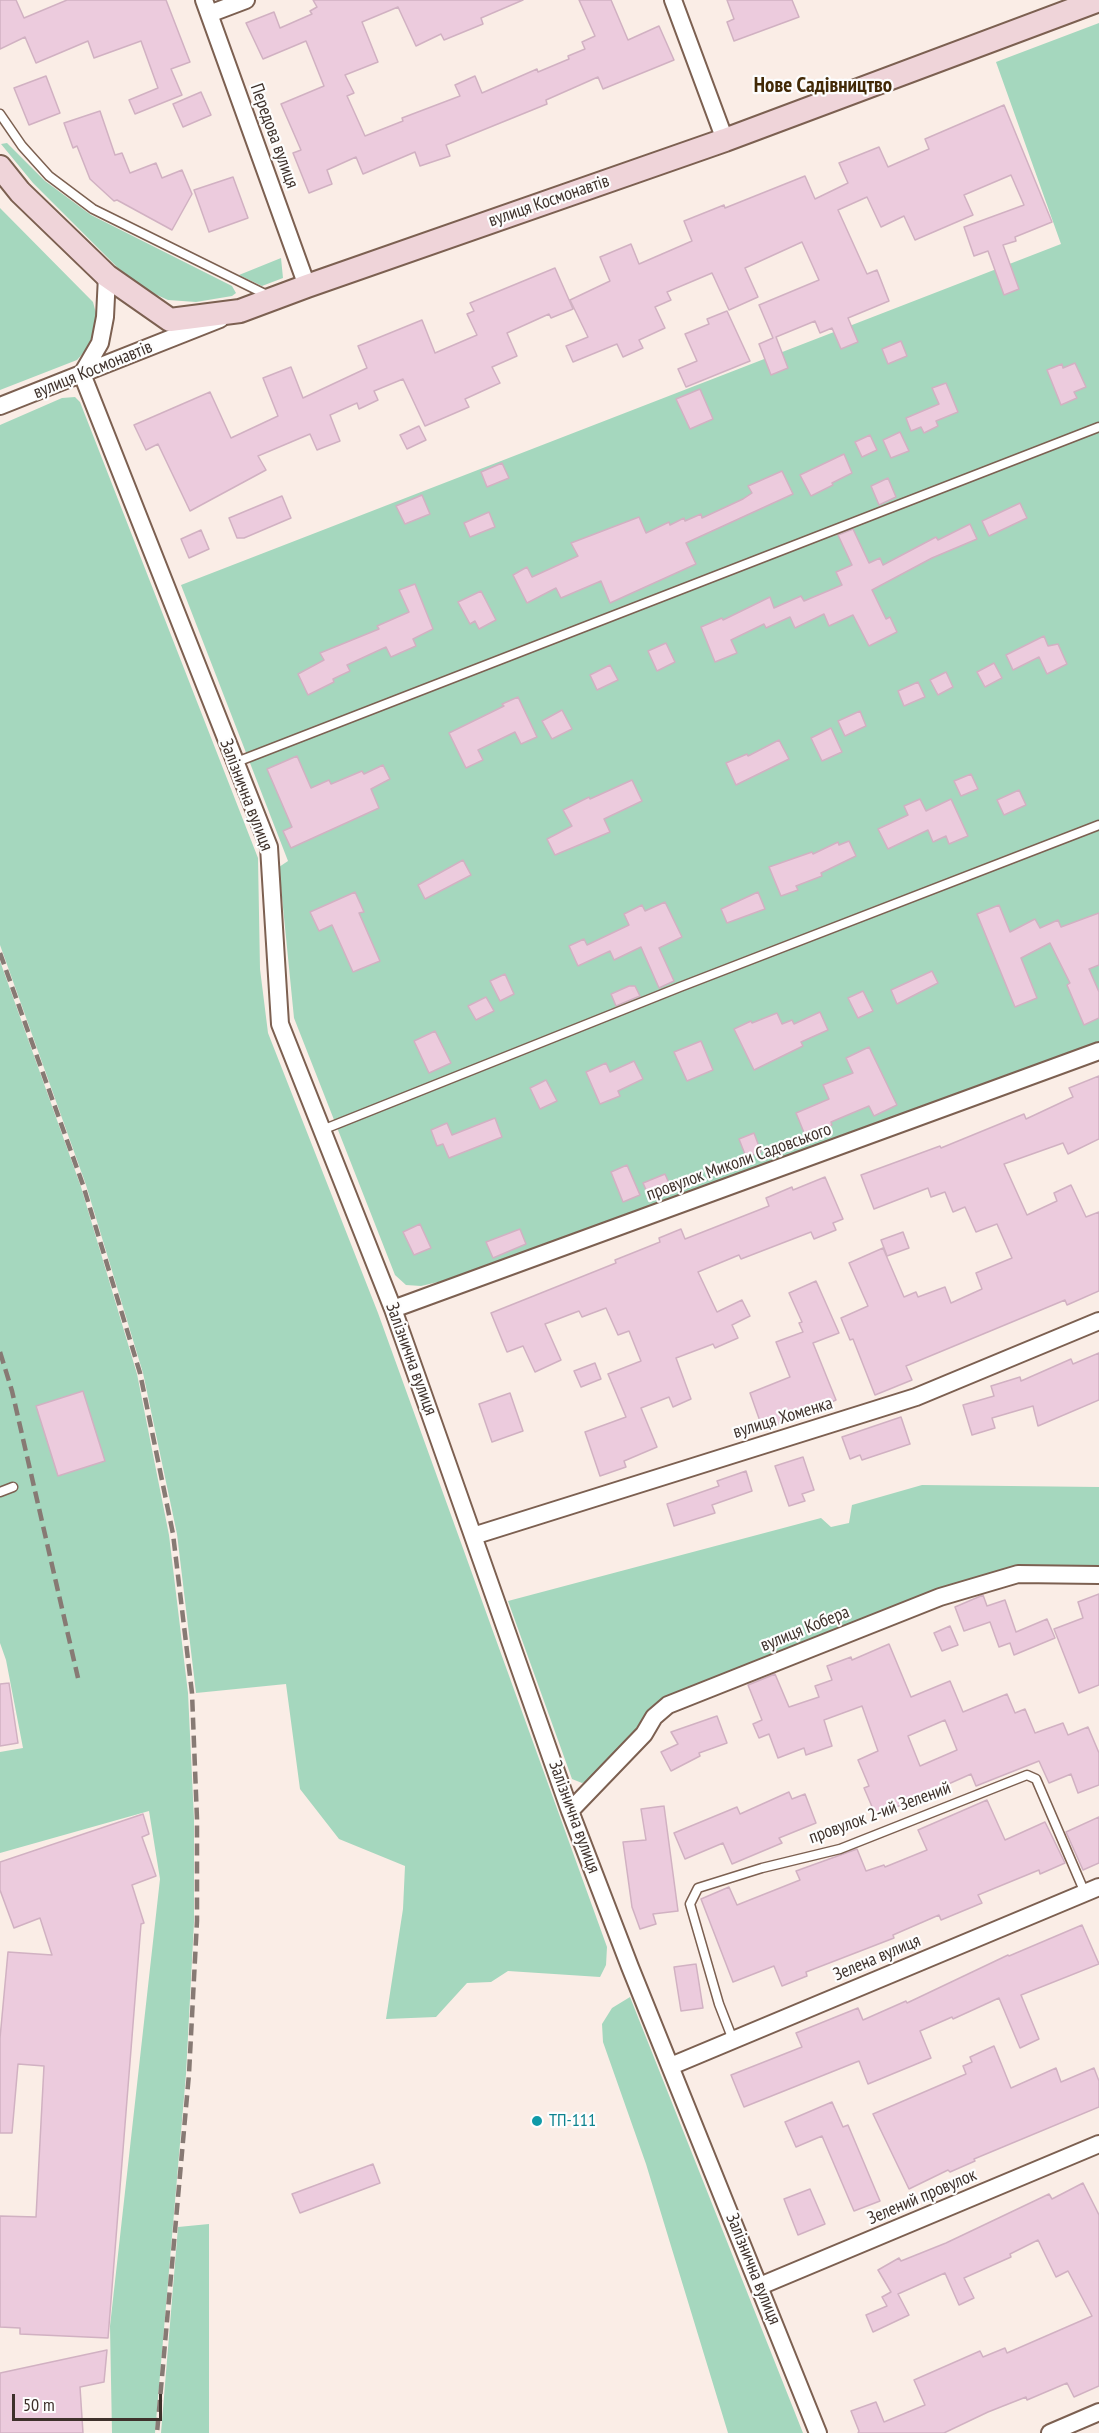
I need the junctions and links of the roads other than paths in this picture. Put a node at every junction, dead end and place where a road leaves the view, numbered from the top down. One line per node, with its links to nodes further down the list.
1 (246, 0): 4 (street)
2 (673, 0): 6 (street)
3 (1087, 2): 6 (street, вулиця Космонавтів)
4 (206, 7): 9 (street, Передова вулиця)
5 (0, 114): 10 (lane)
6 (724, 140): 9 (street, вулиця Космонавтів)
7 (0, 167): 8 (street)
8 (107, 276): 11 (street); 12 (street)
9 (307, 286): 10 (street, вулиця Космонавтів)
10 (275, 298): 11 (street, вулиця Космонавтів)
11 (240, 311): 12 (street, вулиця Космонавтів)
12 (82, 374): 13 (street, вулиця Космонавтів); 15 (street, Залізнична вулиця)
13 (0, 406)
14 (1099, 427): 15 (lane)
15 (234, 763): 18 (street, Залізнична вулиця)
16 (1099, 825): 18 (lane)
17 (1099, 1051): 19 (street, провулок Миколи Садовського)
18 (322, 1130): 19 (street, Залізнична вулиця)
19 (393, 1309): 23 (street, Залізнична вулиця)
20 (1099, 1321): 23 (street, вулиця Хоменка)
21 (13, 1487): 22 (lane)
22 (0, 1492)
23 (473, 1536): 25 (street, Залізнична вулиця)
24 (1099, 1575): 25 (street, вулиця Кобера)
25 (570, 1810): 28 (street, Залізнична вулиця)
26 (1092, 1890): 27 (street, Зелена вулиця); 27 (lane, провулок 2-ий Зелений)
27 (733, 2040): 28 (street, Зелена вулиця)
28 (671, 2066): 30 (street, Залізнична вулиця)
29 (1099, 2144): 30 (street, Зелений провулок)
30 (760, 2286): 32 (street, Залізнична вулиця)
31 (1099, 2412): 33 (street)
32 (819, 2433)
33 (1050, 2433)

